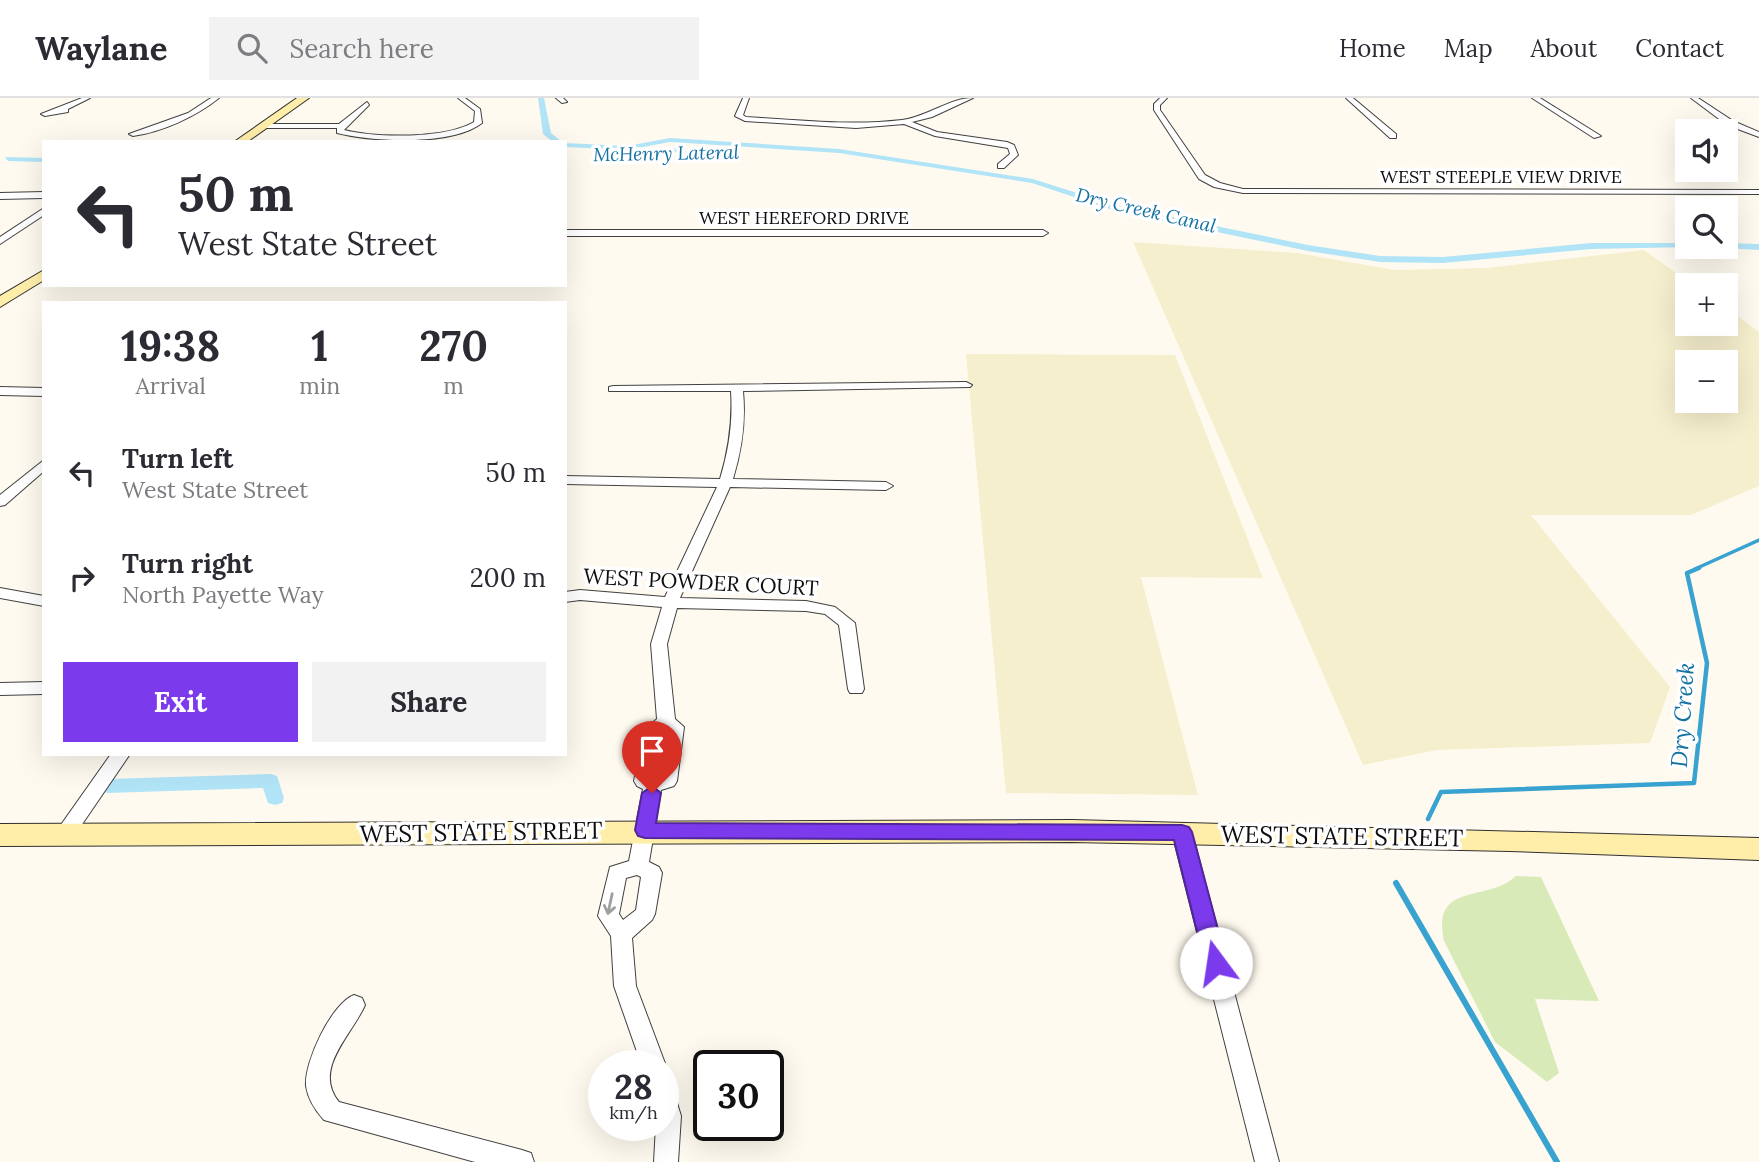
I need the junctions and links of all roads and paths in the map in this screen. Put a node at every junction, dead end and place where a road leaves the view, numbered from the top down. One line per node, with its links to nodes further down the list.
1 (87, 98): 12 (street)
2 (216, 98): 16 (street)
3 (304, 98): 14 (main road)
4 (461, 98): 15 (street)
5 (746, 98): 13 (street)
6 (970, 98): 13 (street)
7 (1164, 98): 22 (street, WEST STEEPLE VIEW DRIVE)
8 (1349, 98): 18 (street)
9 (1535, 98): 19 (street)
10 (1694, 98): 17 (street)
11 (367, 104): 15 (street)
12 (61, 110)
13 (905, 122): 21 (street)
14 (263, 126): 15 (street); 20 (main road)
15 (342, 129)
16 (149, 130)
17 (1759, 135)
18 (1393, 136)
19 (1597, 136)
20 (242, 140)
21 (1001, 166)
22 (1759, 192)
23 (42, 195): 24 (street)
24 (0, 196)
25 (41, 214): 28 (street)
26 (567, 233): 27 (street, WEST HEREFORD DRIVE)
27 (1042, 233)
28 (0, 241)
29 (42, 275): 30 (street)
30 (0, 303)
31 (966, 384): 32 (street)
32 (737, 386): 33 (street); 38 (street)
33 (613, 389)
34 (0, 391): 35 (street)
35 (42, 391)
36 (42, 466): 40 (street)
37 (567, 480): 38 (street)
38 (724, 483): 39 (street); 44 (street)
39 (886, 486)
40 (0, 502)
41 (0, 593): 43 (street)
42 (567, 597): 44 (street, WEST POWDER COURT)
43 (42, 601)
44 (670, 603): 47 (street, WEST POWDER COURT); 49 (street)
45 (42, 688): 46 (street)
46 (0, 689)
47 (856, 689)
48 (120, 756): 51 (street)
49 (645, 830): 50 (main road, WEST STATE STREET); 51 (main road, WEST STATE STREET); 54 (street)
50 (1182, 832): 53 (main road, WEST STATE STREET); 61 (street)
51 (65, 834): 52 (main road, WEST STATE STREET)
52 (0, 835)
53 (1759, 849)
54 (638, 866): 55 (street, one-way to 55); 55 (street)
55 (621, 934): 57 (street)
56 (354, 1005): 59 (street)
57 (648, 1050)
58 (670, 1141): 60 (street)
59 (522, 1162)
60 (666, 1162)
61 (1267, 1162)

